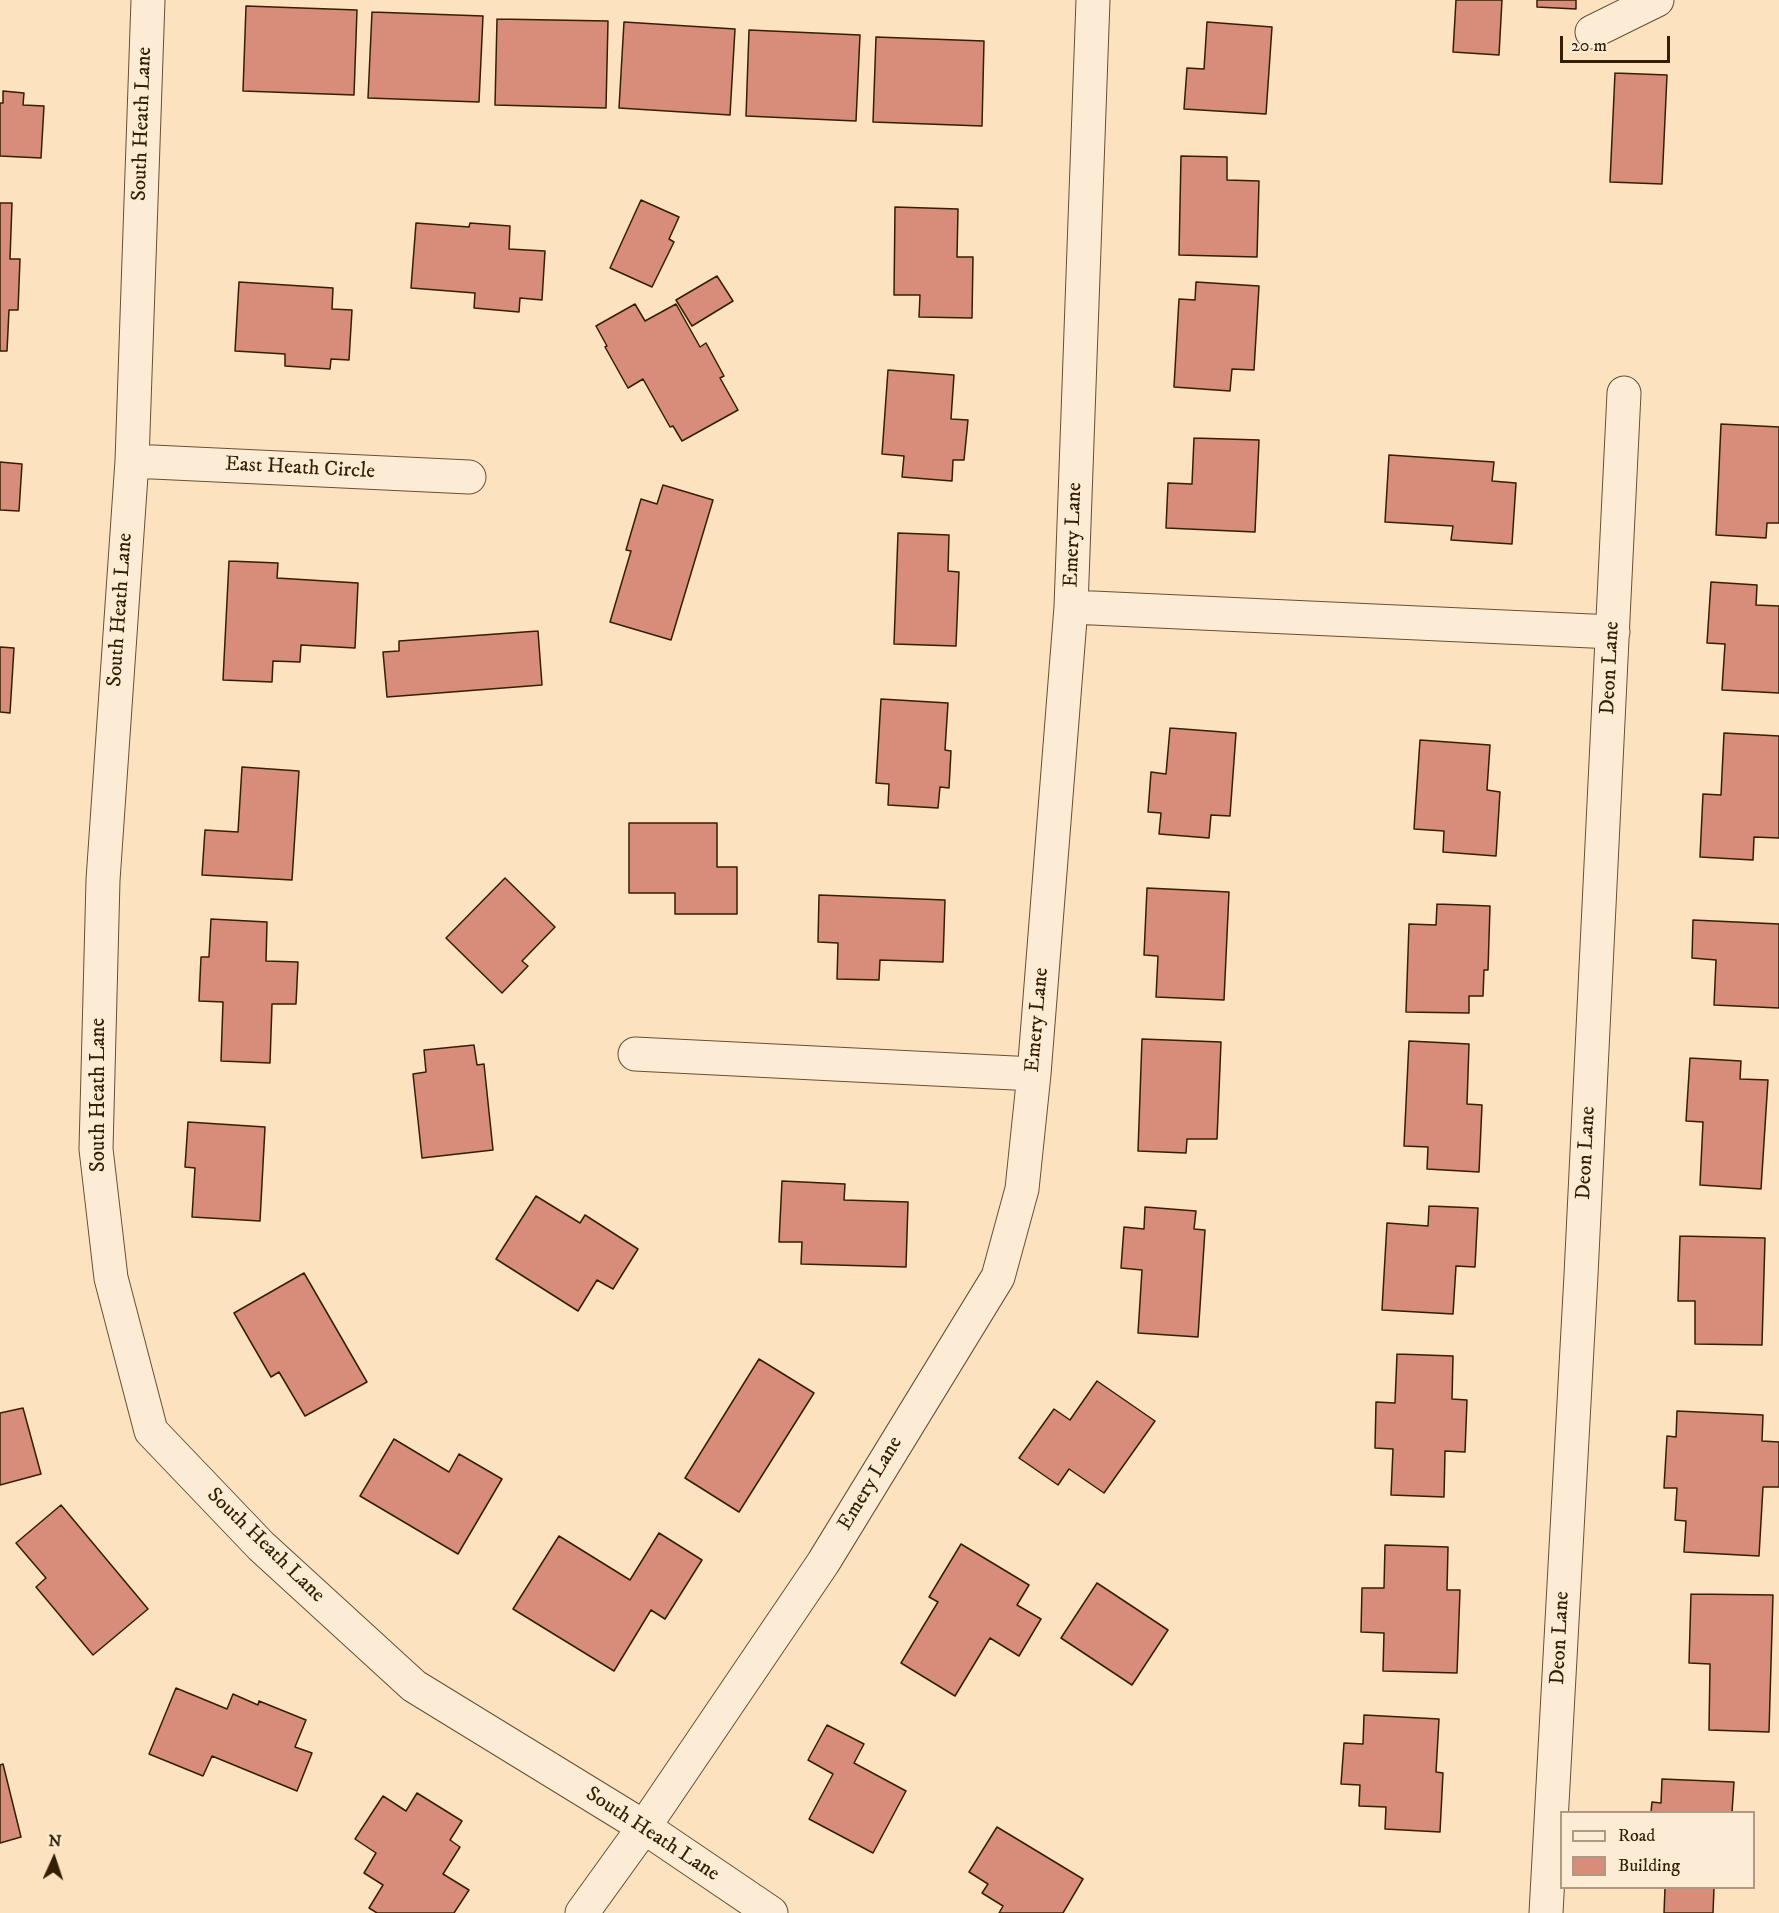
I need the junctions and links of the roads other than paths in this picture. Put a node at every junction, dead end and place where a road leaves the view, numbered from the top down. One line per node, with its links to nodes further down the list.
1 (148, 0): 6 (street, South Heath Lane)
2 (1093, 0): 8 (street, Emery Lane)
3 (1657, 0): 4 (street)
4 (1592, 32)
5 (1624, 393): 9 (street, Deon Lane)
6 (132, 461): 7 (street, East Heath Circle); 12 (street, South Heath Lane)
7 (469, 477)
8 (1071, 607): 9 (street); 11 (street, Emery Lane)
9 (1613, 632): 15 (street, Deon Lane)
10 (635, 1054): 11 (street)
11 (1034, 1074): 12 (street, Emery Lane)
12 (644, 1827): 13 (street, Emery Lane); 14 (street, South Heath Lane)
13 (582, 1913)
14 (771, 1913)
15 (1546, 1913)

